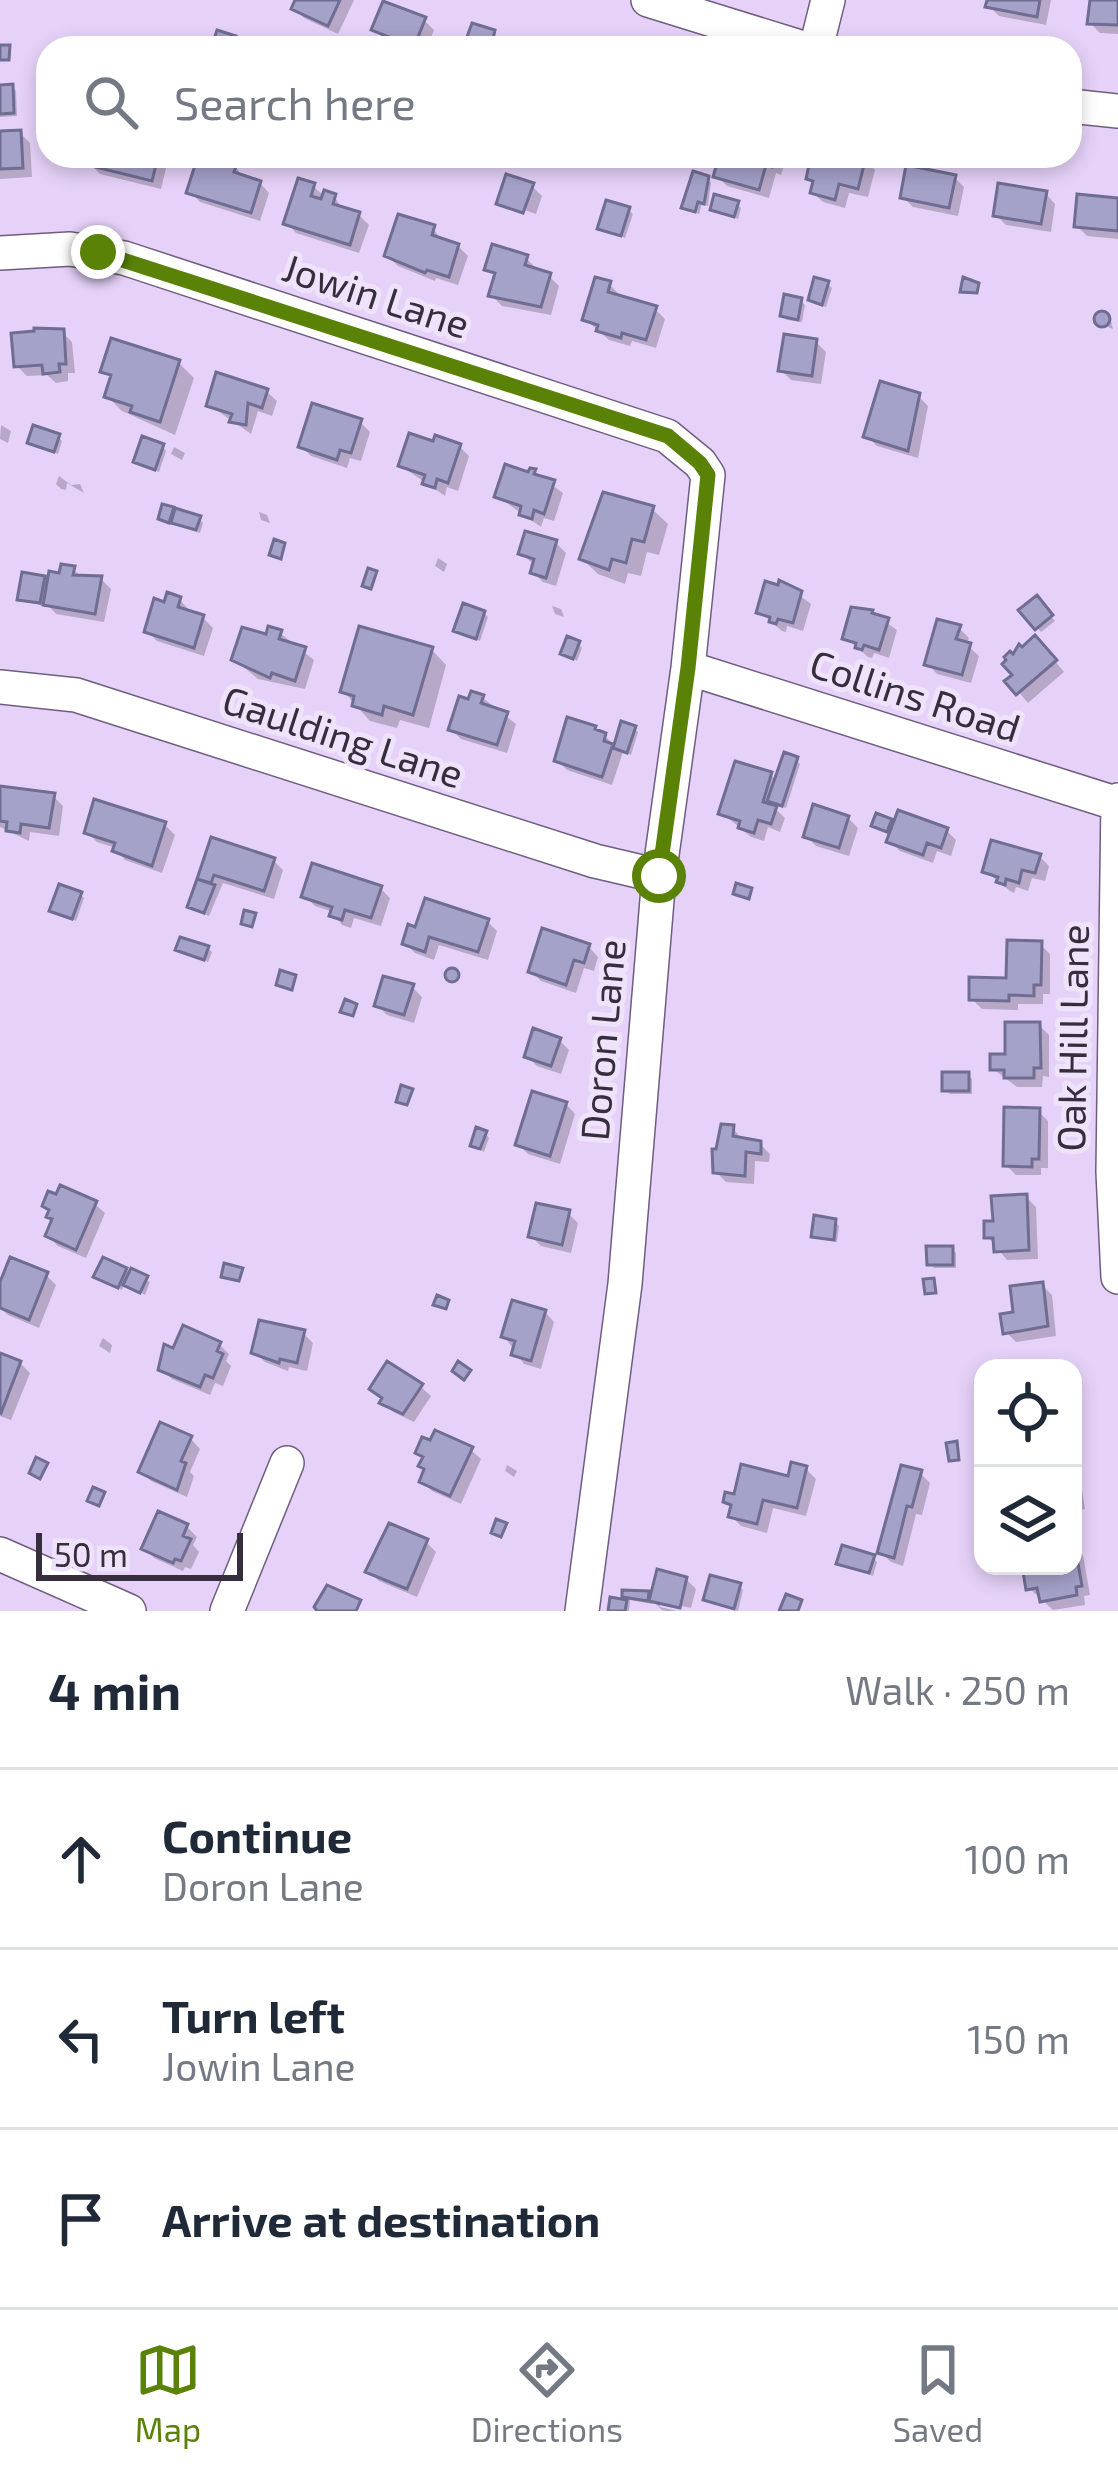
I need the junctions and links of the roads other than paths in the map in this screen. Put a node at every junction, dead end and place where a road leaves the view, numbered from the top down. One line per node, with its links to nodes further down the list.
1 (648, 0): 3 (street)
2 (828, 0): 4 (street)
3 (764, 36)
4 (819, 36)
5 (1082, 107): 6 (street)
6 (1118, 111)
7 (0, 253): 8 (street, Jowin Lane)
8 (708, 475): 9 (street, Doron Lane)
9 (688, 668): 11 (street, Collins Road); 12 (street, Doron Lane)
10 (0, 686): 12 (street, Gaulding Lane)
11 (1118, 802): 13 (street, Oak Hill Lane)
12 (659, 876): 18 (street, Doron Lane)
13 (1118, 1277)
14 (287, 1463): 17 (street)
15 (0, 1554): 16 (street)
16 (129, 1611)
17 (227, 1611)
18 (581, 1611)

